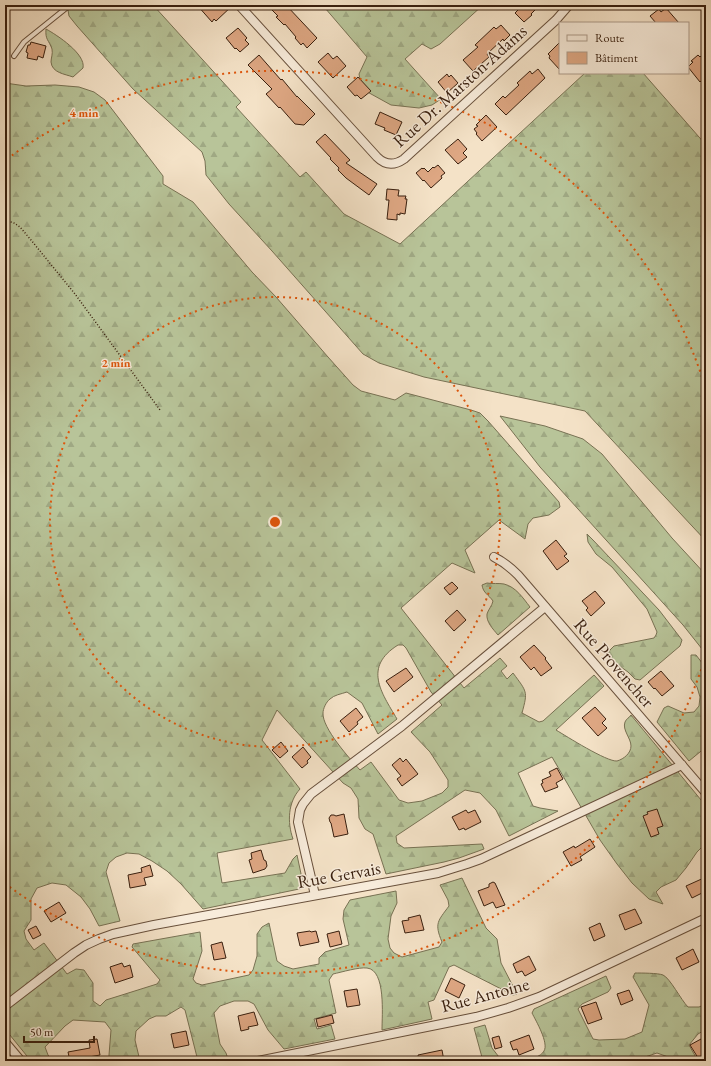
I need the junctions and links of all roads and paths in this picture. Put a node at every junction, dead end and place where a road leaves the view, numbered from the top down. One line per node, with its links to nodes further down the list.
1 (70, 5): 4 (lane)
2 (239, 5): 3 (street, Rue Dr. Marston-Adams)
3 (569, 5)
4 (14, 56)
5 (5, 220): 6 (path)
6 (160, 410)
7 (494, 557): 8 (street, Rue Provencher)
8 (546, 607): 9 (street, Rue Provencher); 11 (street)
9 (682, 765): 10 (street, Rue Provencher); 11 (street, Rue Gervais)
10 (706, 794)
11 (315, 895): 13 (street, Rue Gervais)
12 (706, 918): 16 (street, Rue Antoine)
13 (5, 1006)
14 (5, 1042): 15 (street)
15 (21, 1061)
16 (258, 1061)

